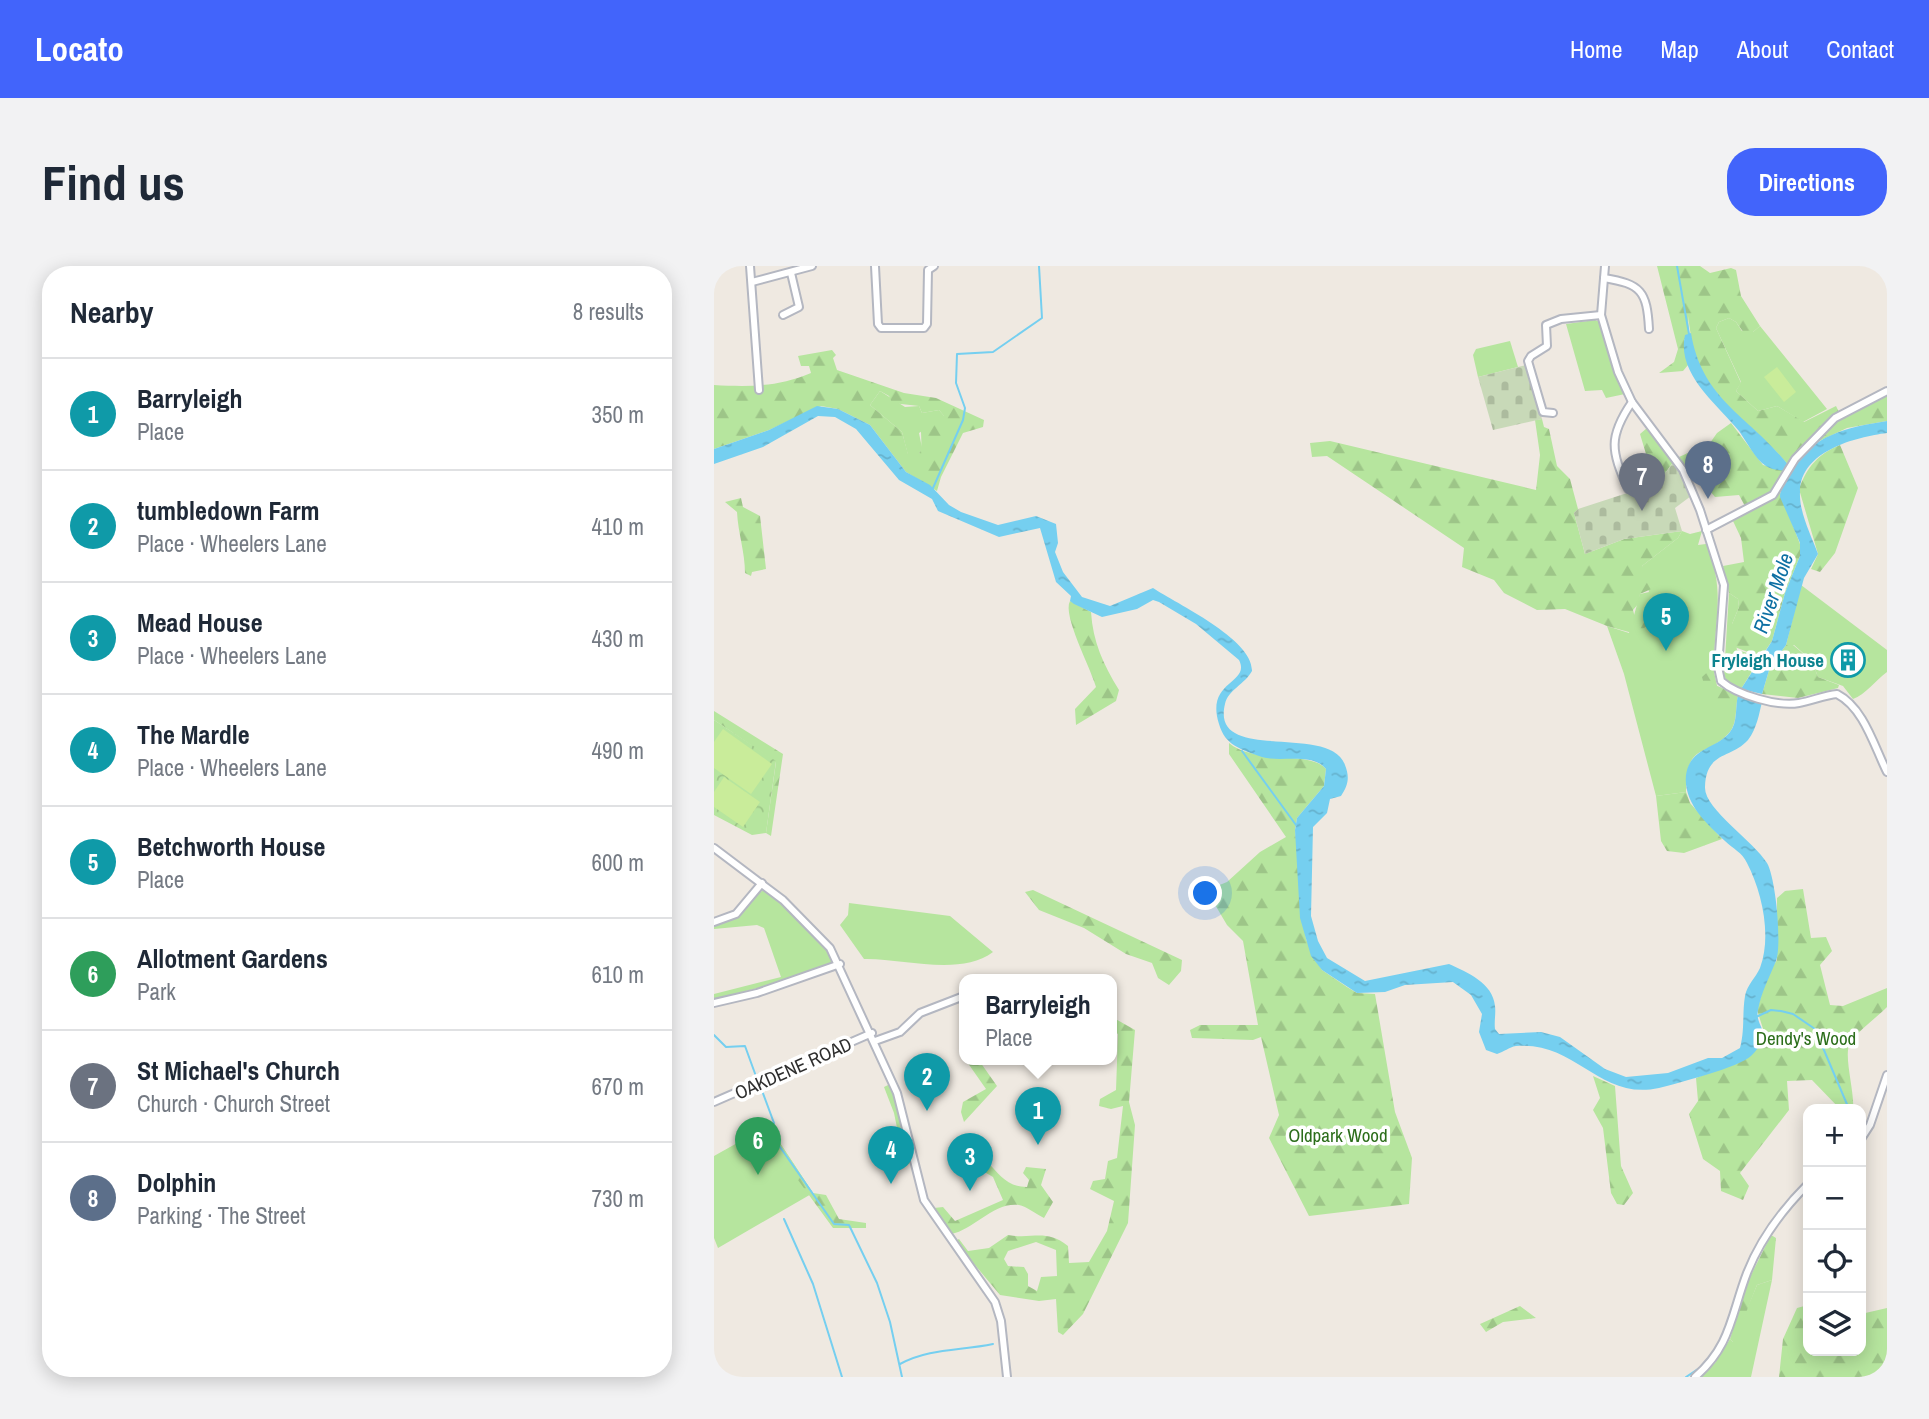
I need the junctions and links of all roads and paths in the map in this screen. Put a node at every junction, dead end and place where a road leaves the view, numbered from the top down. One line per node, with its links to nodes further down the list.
1 (750, 266): 8 (street)
2 (812, 266): 6 (street)
3 (875, 266): 4 (street)
4 (934, 266)
5 (1605, 266): 7 (street)
6 (791, 273): 8 (street); 9 (street)
7 (1604, 278): 10 (street); 11 (street)
8 (752, 282): 12 (street)
9 (783, 315)
10 (1601, 315): 14 (street); 15 (street)
11 (1649, 328)
12 (759, 390)
13 (1887, 391): 17 (street)
14 (1632, 402): 16 (street); 17 (street)
15 (1553, 413)
16 (1628, 489)
17 (1706, 530): 18 (street)
18 (1887, 772)
19 (714, 848): 20 (street)
20 (762, 883): 21 (street); 22 (street)
21 (714, 922)
22 (840, 964): 24 (street); 25 (street)
23 (959, 998): 26 (street)
24 (714, 1003)
25 (872, 1033): 26 (street); 28 (street, OAKDENE ROAD)
26 (875, 1041): 31 (street)
27 (1887, 1075): 29 (street)
28 (714, 1102)
29 (1866, 1131)
30 (1803, 1190): 32 (street)
31 (1007, 1377)
32 (1695, 1377)

